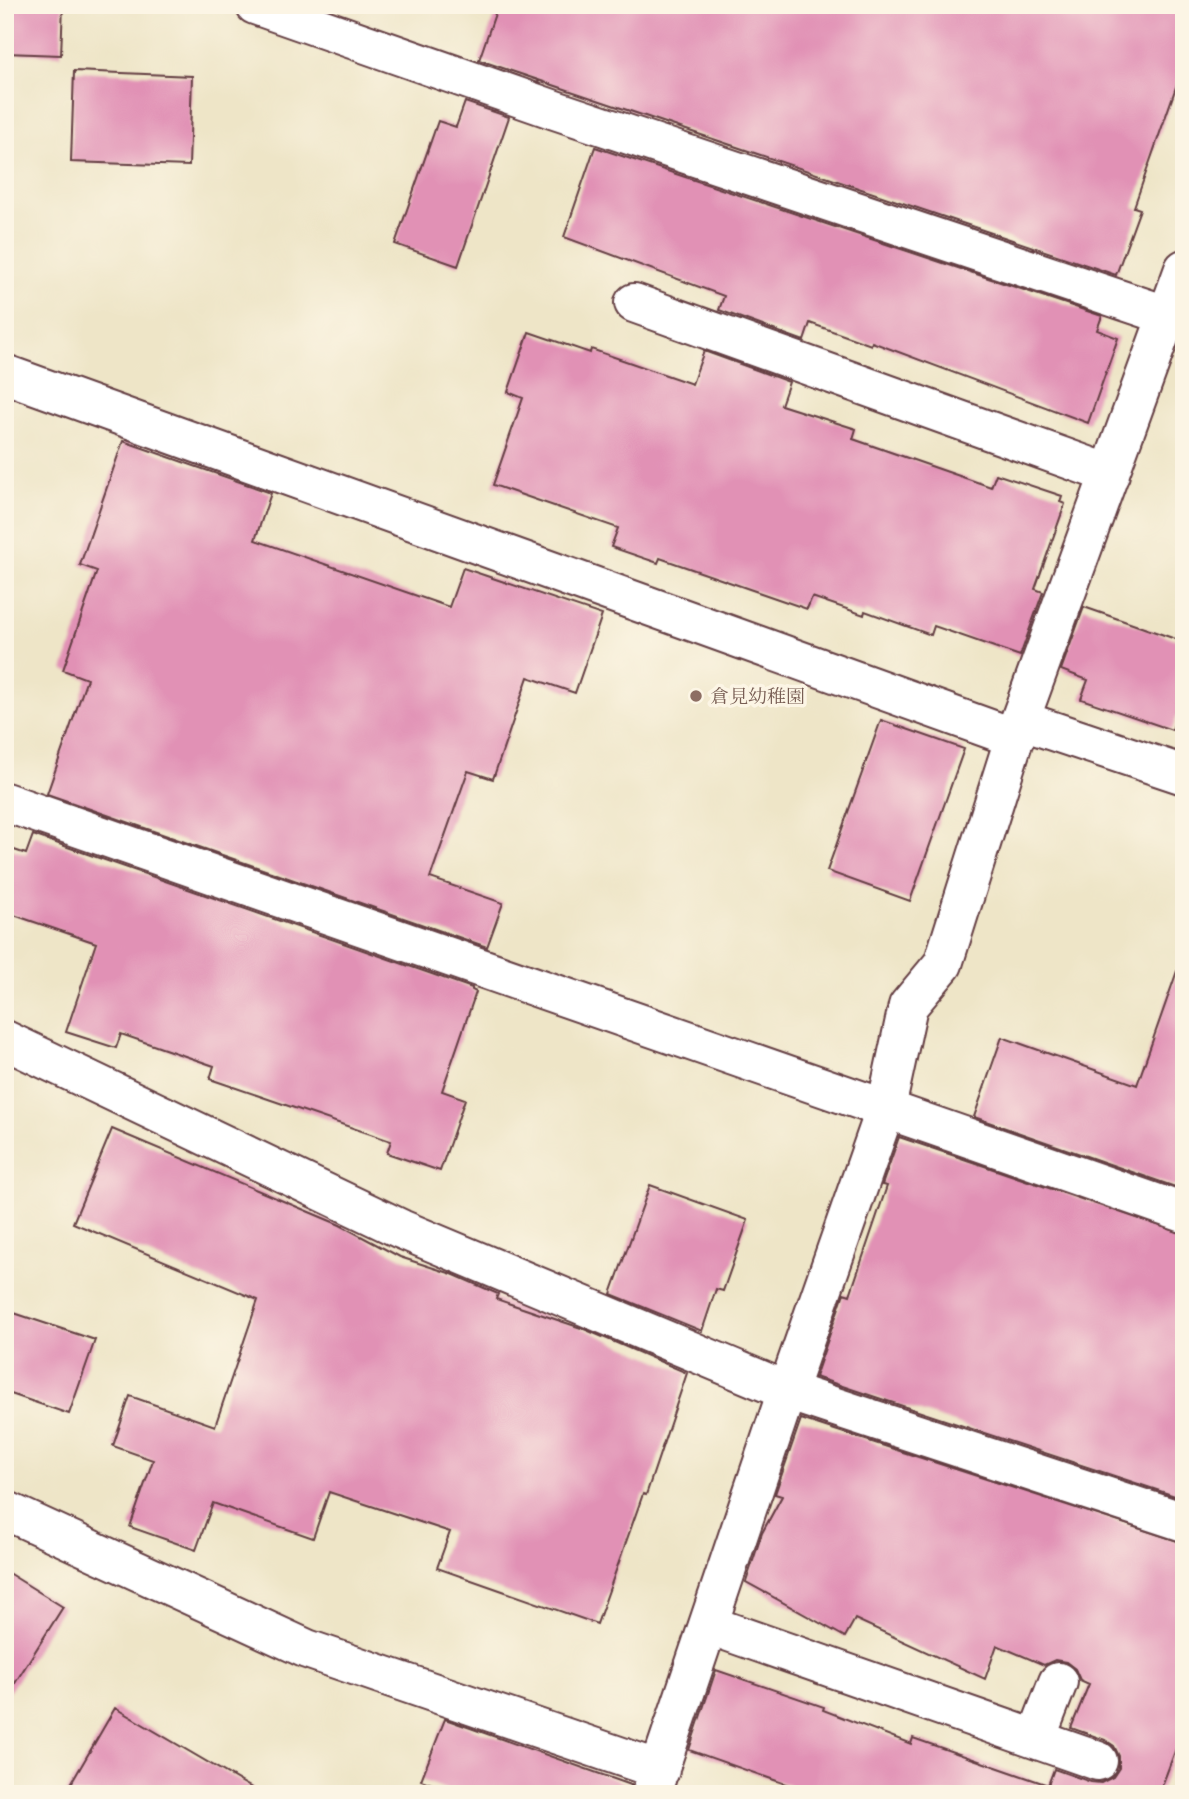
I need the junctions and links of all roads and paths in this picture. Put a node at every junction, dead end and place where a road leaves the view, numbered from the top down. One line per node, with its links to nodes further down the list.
1 (255, 5): 4 (street)
2 (1184, 269): 4 (street)
3 (634, 303): 7 (street)
4 (1175, 318): 7 (street)
5 (6, 373): 6 (street); 8 (street)
6 (5, 392)
7 (1110, 474): 8 (street)
8 (1018, 729): 9 (street); 12 (street)
9 (1184, 775)
10 (5, 802): 12 (street)
11 (5, 1040): 14 (street)
12 (886, 1108): 13 (street); 14 (street)
13 (1184, 1213)
14 (787, 1391): 16 (street); 17 (street)
15 (5, 1510): 21 (street)
16 (1184, 1522)
17 (709, 1625): 19 (street); 21 (street)
18 (1058, 1682): 19 (street)
19 (1036, 1739): 20 (street)
20 (1098, 1761)
21 (655, 1782)

